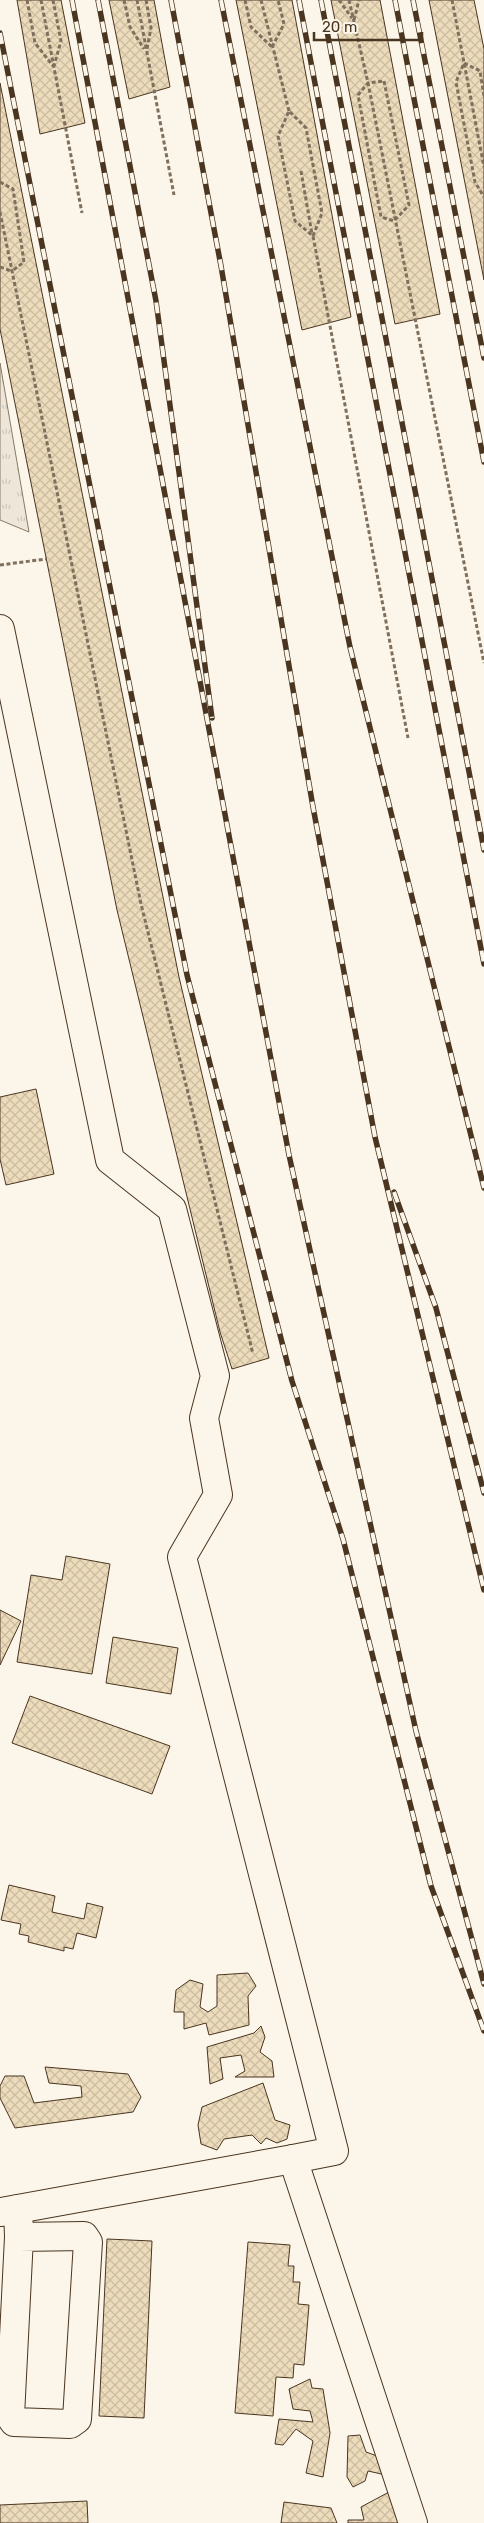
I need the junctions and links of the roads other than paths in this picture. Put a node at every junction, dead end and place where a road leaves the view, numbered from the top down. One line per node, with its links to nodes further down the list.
1 (0, 629): 2 (street)
2 (293, 2159): 3 (street); 5 (street)
3 (9, 2210): 4 (street)
4 (18, 2238): 4 (street)
5 (413, 2523)

